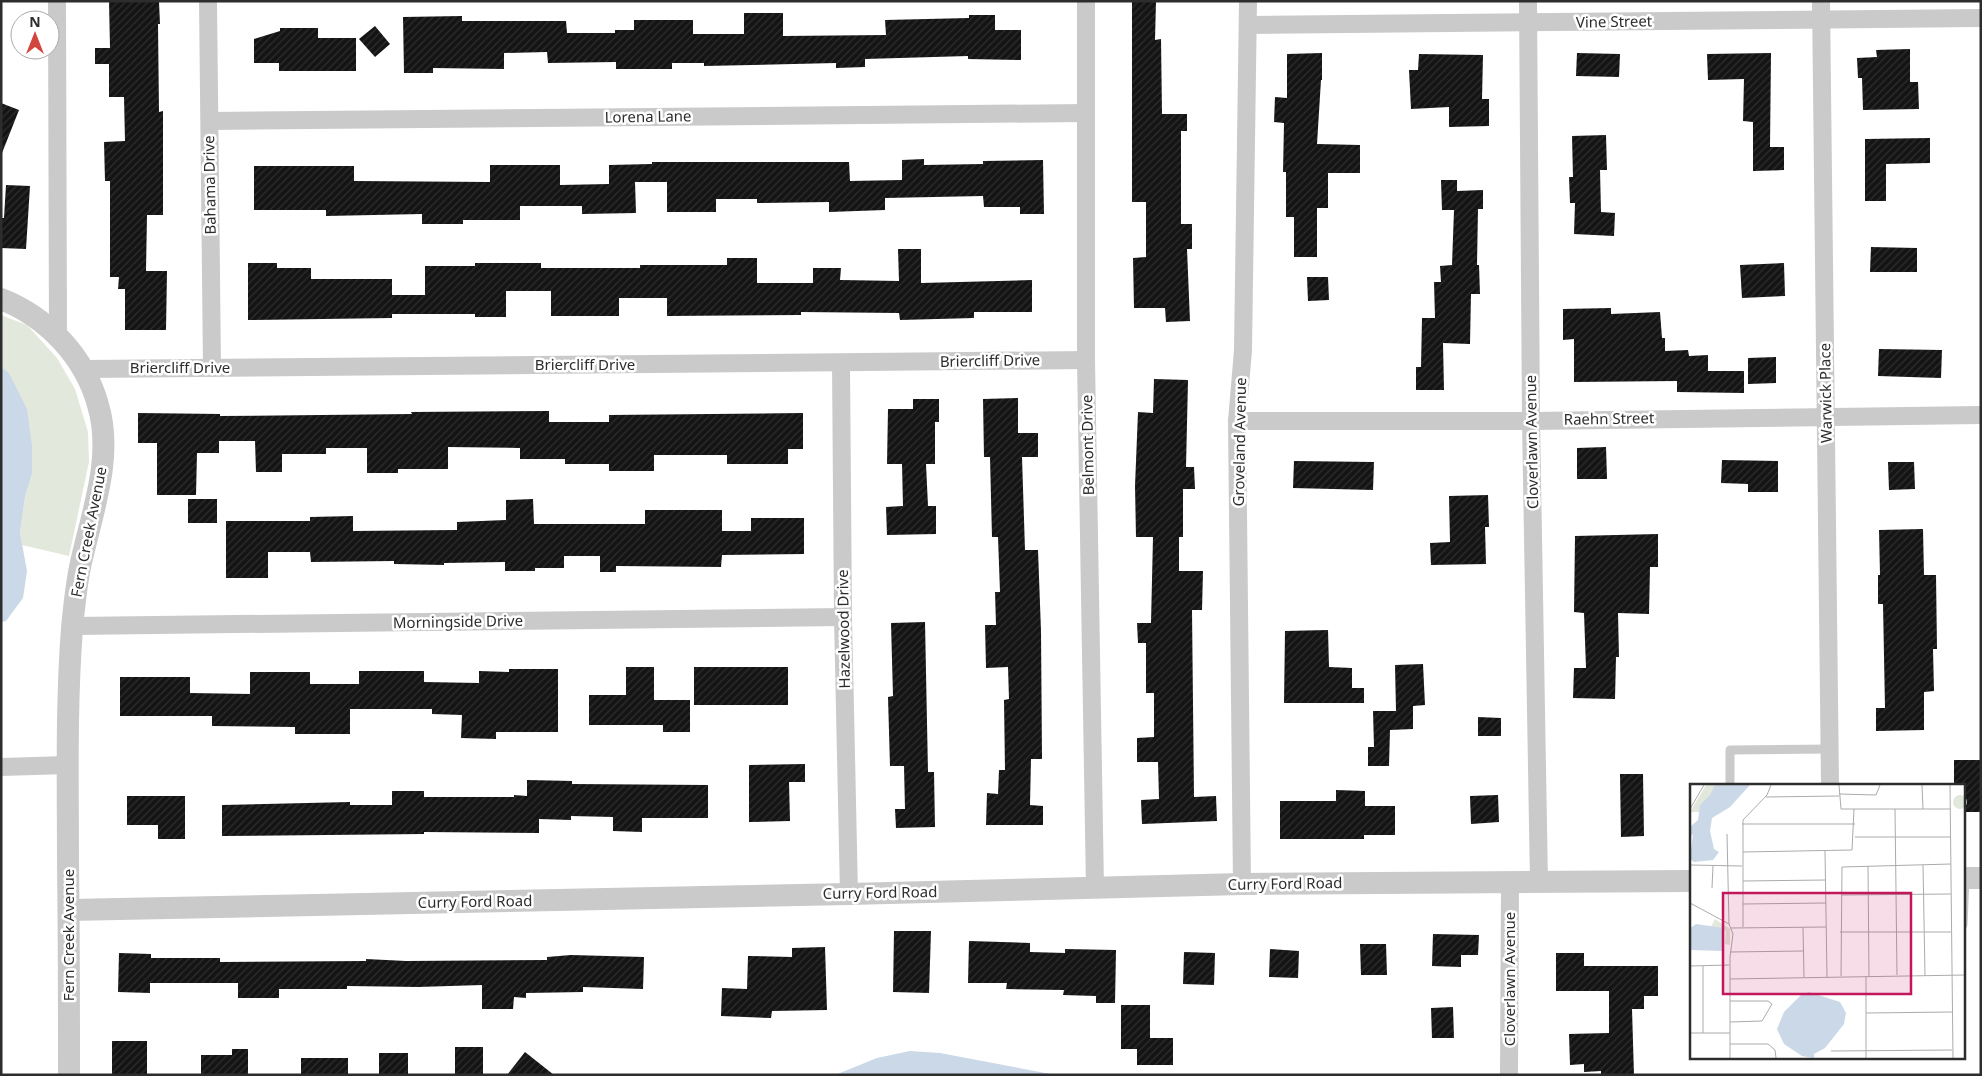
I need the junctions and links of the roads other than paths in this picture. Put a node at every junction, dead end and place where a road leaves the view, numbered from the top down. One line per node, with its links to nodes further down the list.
1 (57, 1): 14 (street)
2 (208, 1): 12 (street, Bahama Drive)
3 (1086, 1): 11 (street, Belmont Drive)
4 (1248, 1): 10 (street, Groveland Avenue)
5 (1528, 1): 9 (street, Cloverlawn Avenue)
6 (1821, 1): 8 (street, Warwick Place)
7 (1981, 18): 8 (street, Vine Street)
8 (1821, 19): 9 (street, Vine Street); 20 (street, Warwick Place)
9 (1528, 23): 10 (street, Vine Street); 22 (street, Cloverlawn Avenue)
10 (1248, 25): 21 (street, Groveland Avenue)
11 (1086, 113): 12 (street, Lorena Lane); 15 (street, Belmont Drive)
12 (210, 121): 17 (street, Bahama Drive)
13 (1, 299): 14 (street)
14 (58, 336): 18 (street, Fern Creek Avenue)
15 (1086, 360): 16 (street, Briercliff Drive); 35 (street, Belmont Drive)
16 (841, 363): 17 (street, Briercliff Drive); 23 (street, Hazelwood Drive)
17 (212, 368): 18 (street, Briercliff Drive)
18 (84, 369): 24 (street, Fern Creek Avenue)
19 (1981, 415): 20 (street, Raehn Street)
20 (1826, 416): 22 (street, Raehn Street); 25 (street, Warwick Place)
21 (1237, 421): 22 (street, Raehn Street); 34 (street, Groveland Avenue)
22 (1531, 421): 33 (street, Cloverlawn Avenue)
23 (843, 617): 24 (street, Morningside Drive); 36 (street, Hazelwood Drive)
24 (72, 626): 26 (street, Fern Creek Avenue)
25 (1830, 749): 28 (lane); 29 (street, Warwick Place)
26 (67, 765): 27 (street); 37 (street, Fern Creek Avenue)
27 (1, 766)
28 (1730, 784)
29 (1830, 784)
30 (1970, 878): 38 (lane)
31 (1690, 880): 33 (street, Curry Ford Road)
32 (1510, 882): 33 (street, Curry Ford Road); 34 (street, Curry Ford Road); 40 (street, Cloverlawn Avenue)
33 (1539, 882)
34 (1242, 884): 35 (street, Curry Ford Road)
35 (1095, 888): 36 (street, Curry Ford Road)
36 (849, 894): 37 (street, Curry Ford Road)
37 (69, 910): 39 (street, Fern Creek Avenue)
38 (1964, 918)
39 (69, 1075)
40 (1509, 1075)

